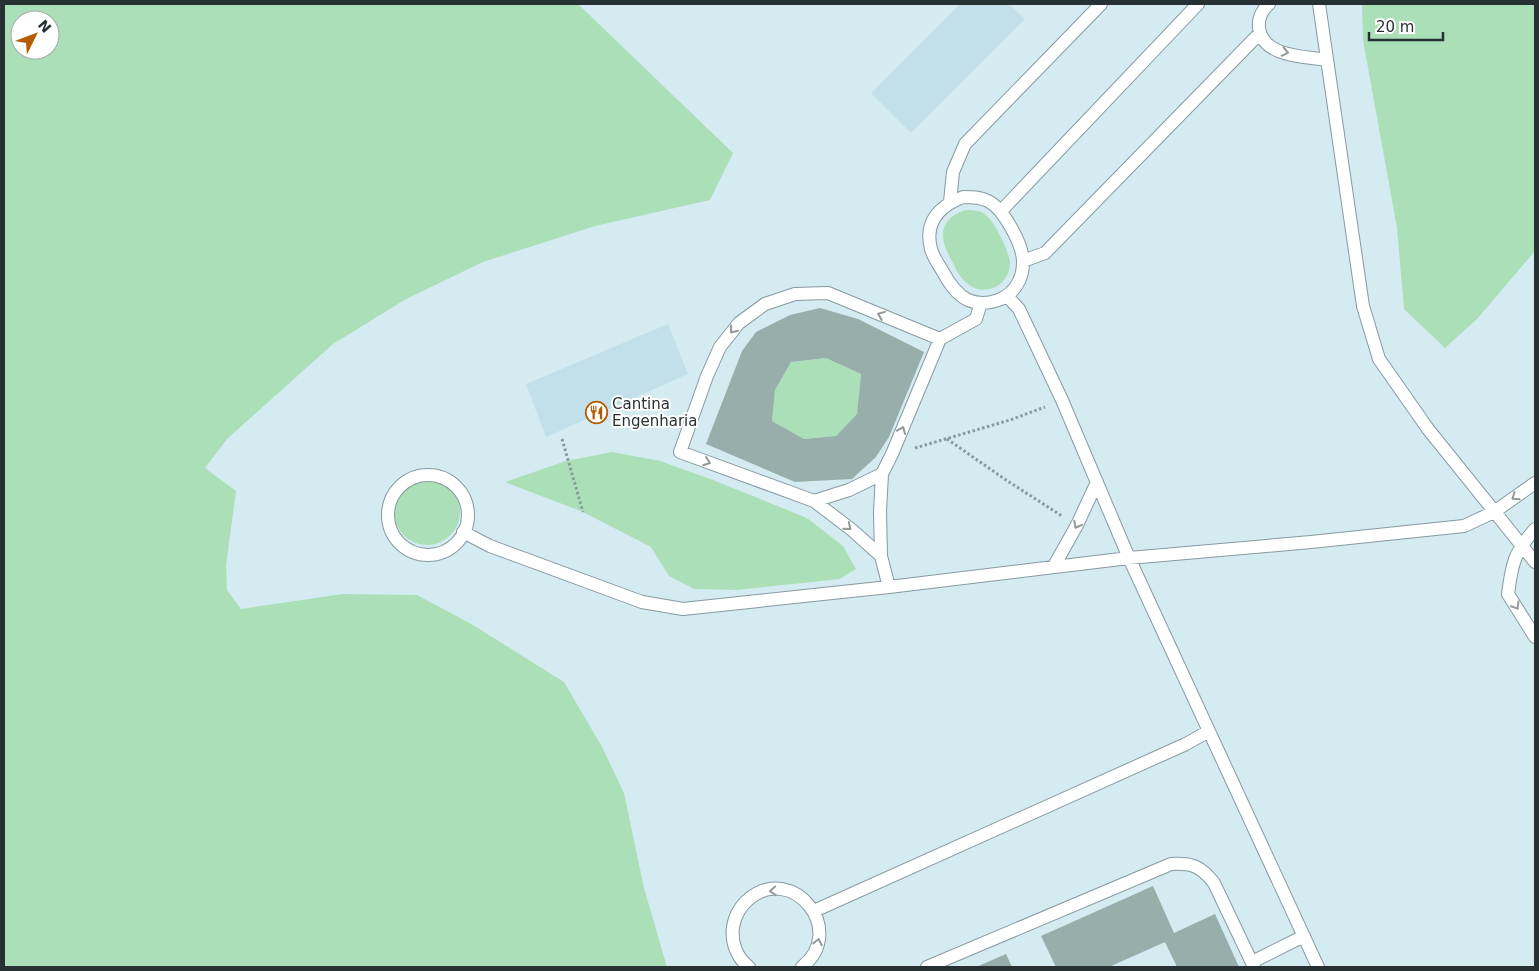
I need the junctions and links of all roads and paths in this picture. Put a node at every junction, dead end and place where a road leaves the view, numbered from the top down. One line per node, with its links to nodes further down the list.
1 (1101, 4): 7 (lane)
2 (1198, 4): 8 (lane)
3 (1269, 4): 5 (lane)
4 (1319, 4): 6 (lane)
5 (1260, 33): 6 (lane, one-way to 6); 9 (lane)
6 (1327, 60): 22 (lane)
7 (950, 202): 8 (lane); 11 (lane)
8 (1000, 211): 9 (lane)
9 (1023, 261): 10 (lane)
10 (1007, 296): 11 (lane); 13 (lane)
11 (981, 303): 12 (lane)
12 (940, 339): 16 (lane, one-way to 12); 20 (lane, one-way to 20)
13 (1062, 400): 14 (path); 18 (lane)
14 (947, 438): 16 (path); 23 (path)
15 (562, 439): 21 (path)
16 (892, 454): 17 (lane)
17 (882, 474): 20 (lane); 27 (lane)
18 (1097, 482): 23 (lane, one-way to 23); 28 (lane)
19 (1535, 483): 22 (lane, one-way to 22)
20 (814, 501): 27 (lane, one-way to 27)
21 (583, 512)
22 (1494, 512): 26 (lane); 28 (lane)
23 (1077, 525): 30 (lane)
24 (1535, 529): 26 (lane)
25 (463, 532): 25 (lane); 31 (lane)
26 (1521, 545): 29 (lane); 32 (lane, one-way to 32)
27 (881, 556): 31 (lane)
28 (1129, 558): 30 (lane); 33 (lane)
29 (1535, 562)
30 (1054, 566): 31 (lane)
31 (889, 587)
32 (1535, 638)
33 (1209, 731): 34 (lane); 35 (lane)
34 (814, 911): 37 (lane, one-way to 37); 38 (lane, one-way to 34)
35 (1304, 936): 36 (lane); 40 (lane)
36 (1253, 965): 39 (lane)
37 (749, 967)
38 (802, 967)
39 (927, 967)
40 (1318, 967)

